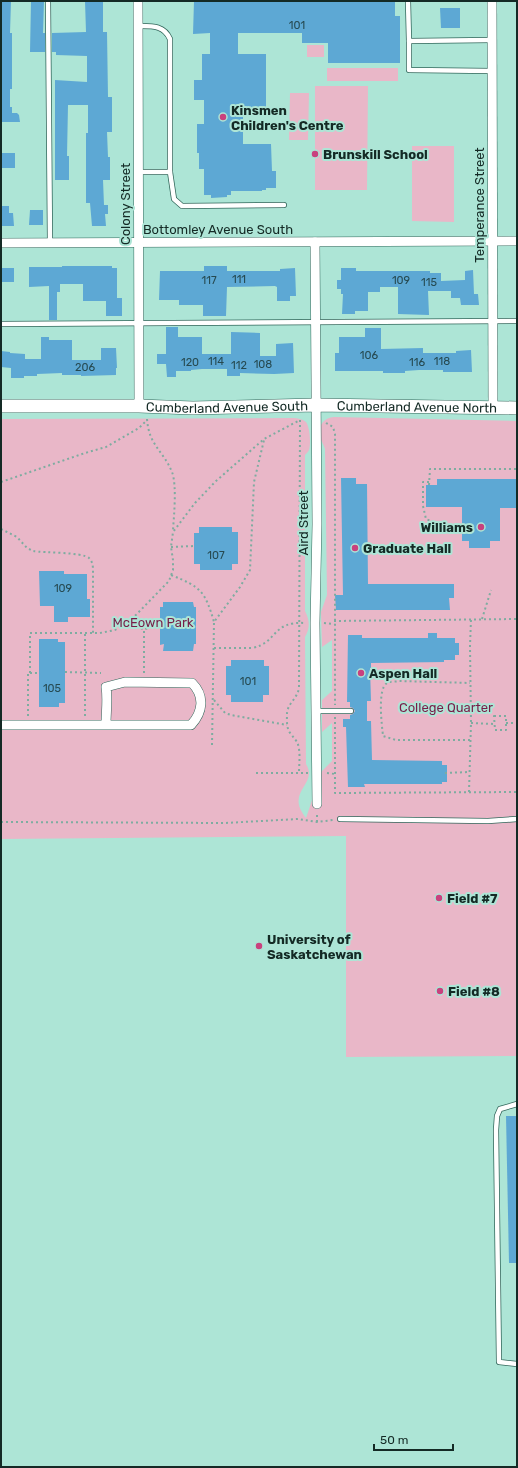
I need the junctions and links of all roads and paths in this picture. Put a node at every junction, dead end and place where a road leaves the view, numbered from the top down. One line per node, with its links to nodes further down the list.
1 (48, 1): 17 (lane)
2 (138, 1): 5 (street, Colony Street)
3 (408, 1): 7 (lane)
4 (492, 1): 6 (street, Temperance Street)
5 (138, 26): 9 (street, Colony Street); 10 (lane)
6 (492, 40): 7 (lane); 8 (street, Temperance Street)
7 (408, 41): 8 (lane)
8 (492, 71): 12 (street, Temperance Street)
9 (138, 172): 10 (lane); 14 (street, Colony Street)
10 (170, 172): 11 (lane)
11 (284, 204)
12 (492, 241): 13 (street, Bottomley Avenue South); 15 (street, Bottomley Avenue South); 18 (street, Temperance Street)
13 (517, 241)
14 (138, 242): 15 (street, Bottomley Avenue South); 17 (street, Bottomley Avenue South); 21 (street, Colony Street)
15 (315, 242): 20 (street, Aird Street)
16 (1, 243): 17 (street, Bottomley Avenue South)
17 (50, 243)
18 (493, 321): 19 (lane); 20 (lane); 26 (street, Temperance Street)
19 (517, 321)
20 (316, 322): 21 (lane); 23 (street, Aird Street)
21 (139, 323): 22 (lane); 25 (street, Colony Street)
22 (1, 324)
23 (316, 405): 25 (main road, Cumberland Avenue South); 26 (main road, Cumberland Avenue North); 46 (street, Aird Street)
24 (1, 406): 25 (main road, Cumberland Avenue South)
25 (143, 406): 28 (path)
26 (493, 408): 27 (main road, Cumberland Avenue North)
27 (517, 408)
28 (148, 420): 32 (path); 35 (path)
29 (325, 423): 45 (path)
30 (264, 439): 35 (path); 43 (path); 44 (path)
31 (517, 469): 33 (path)
32 (1, 482)
33 (438, 524)
34 (1, 529): 51 (path)
35 (174, 532): 37 (path)
36 (194, 546): 37 (path)
37 (171, 547): 38 (path)
38 (171, 575): 43 (path); 47 (path)
39 (491, 590): 41 (path)
40 (472, 619): 41 (path); 45 (path); 59 (path)
41 (482, 619): 42 (path)
42 (517, 619)
43 (214, 622): 52 (path)
44 (299, 622): 46 (path); 52 (path); 72 (path)
45 (334, 622): 46 (path); 62 (path)
46 (315, 623): 61 (street, Aird Street)
47 (126, 624): 49 (path); 51 (path)
48 (163, 626): 49 (path)
49 (144, 630): 58 (path)
50 (85, 633): 51 (path); 55 (path); 56 (path)
51 (92, 634)
52 (214, 648): 60 (path)
53 (39, 672): 56 (path)
54 (66, 672): 55 (path)
55 (85, 672): 57 (path); 70 (path)
56 (30, 673): 69 (path)
57 (101, 673)
58 (144, 682): 71 (street); 71 (street)
59 (470, 683): 64 (path); 73 (path)
60 (213, 699): 72 (path); 74 (path)
61 (317, 711): 62 (lane); 78 (street, Aird Street)
62 (335, 711): 63 (lane); 80 (path)
63 (351, 711)
64 (471, 723): 66 (path); 73 (path)
65 (506, 723): 66 (path); 66 (path); 67 (path)
66 (494, 724)
67 (517, 724)
68 (1, 725): 69 (street)
69 (28, 725): 70 (street)
70 (84, 725): 71 (street)
71 (106, 725)
72 (288, 725): 77 (path)
73 (470, 740): 75 (path)
74 (212, 745)
75 (470, 772): 79 (path); 81 (path)
76 (256, 773): 77 (path)
77 (299, 773): 78 (path)
78 (317, 773): 80 (path); 83 (street, Aird Street)
79 (445, 773)
80 (335, 774): 81 (path)
81 (469, 792): 82 (path)
82 (517, 792)
83 (317, 804)
84 (340, 819): 85 (lane); 86 (path)
85 (517, 819)
86 (1, 822)
87 (517, 1104): 88 (lane)
88 (517, 1364)

